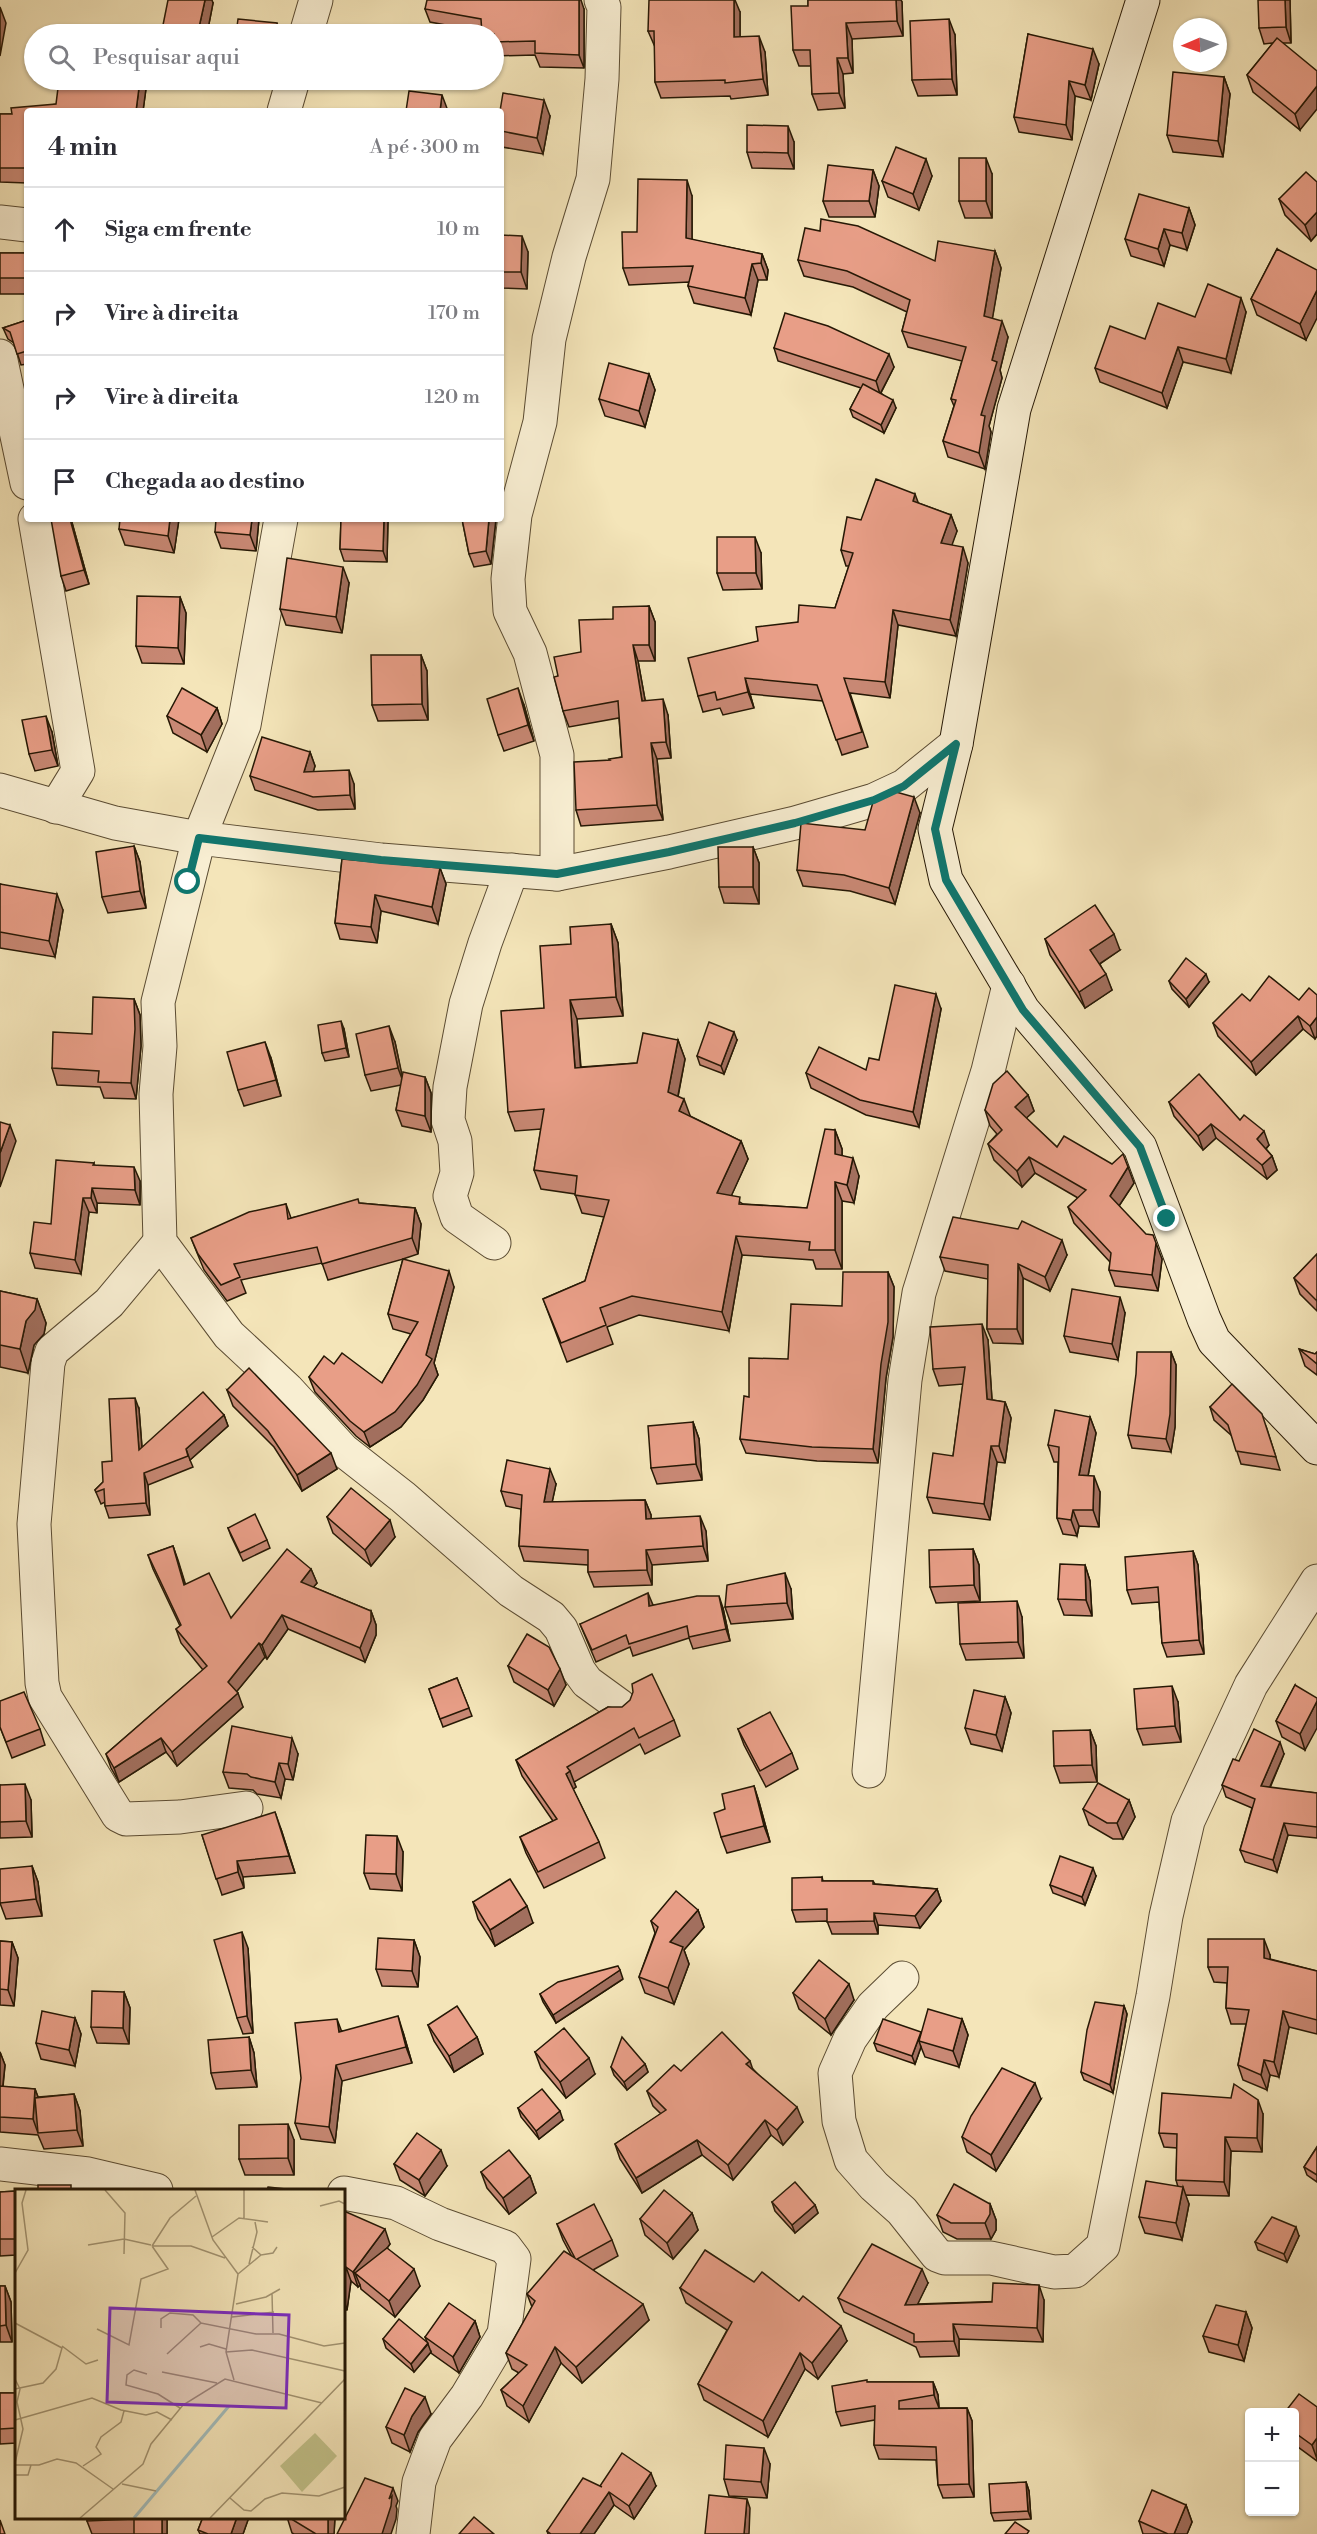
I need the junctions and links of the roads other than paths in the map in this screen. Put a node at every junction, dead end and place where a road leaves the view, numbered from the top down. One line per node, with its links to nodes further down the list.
1 (316, 0): 4 (street)
2 (601, 0): 18 (street)
3 (1143, 0): 13 (street)
4 (309, 24)
5 (290, 90): 6 (street)
6 (285, 108)
7 (0, 222): 8 (street)
8 (24, 225)
9 (0, 356): 10 (street)
10 (24, 469)
11 (36, 522): 15 (street)
12 (280, 522): 16 (street)
13 (956, 744): 18 (street); 19 (street)
14 (0, 790): 15 (street)
15 (56, 807): 16 (street)
16 (199, 838): 17 (street); 20 (street)
17 (512, 870): 18 (street); 21 (street)
18 (557, 874)
19 (1009, 985): 22 (street); 25 (street)
20 (159, 1242): 24 (street); 26 (street)
21 (494, 1243)
22 (1317, 1448)
23 (1317, 1581): 27 (street)
24 (620, 1706)
25 (869, 1771)
26 (246, 1808)
27 (902, 1978)
28 (0, 2164): 29 (street)
29 (152, 2189)
30 (345, 2193): 31 (street)
31 (413, 2534)

